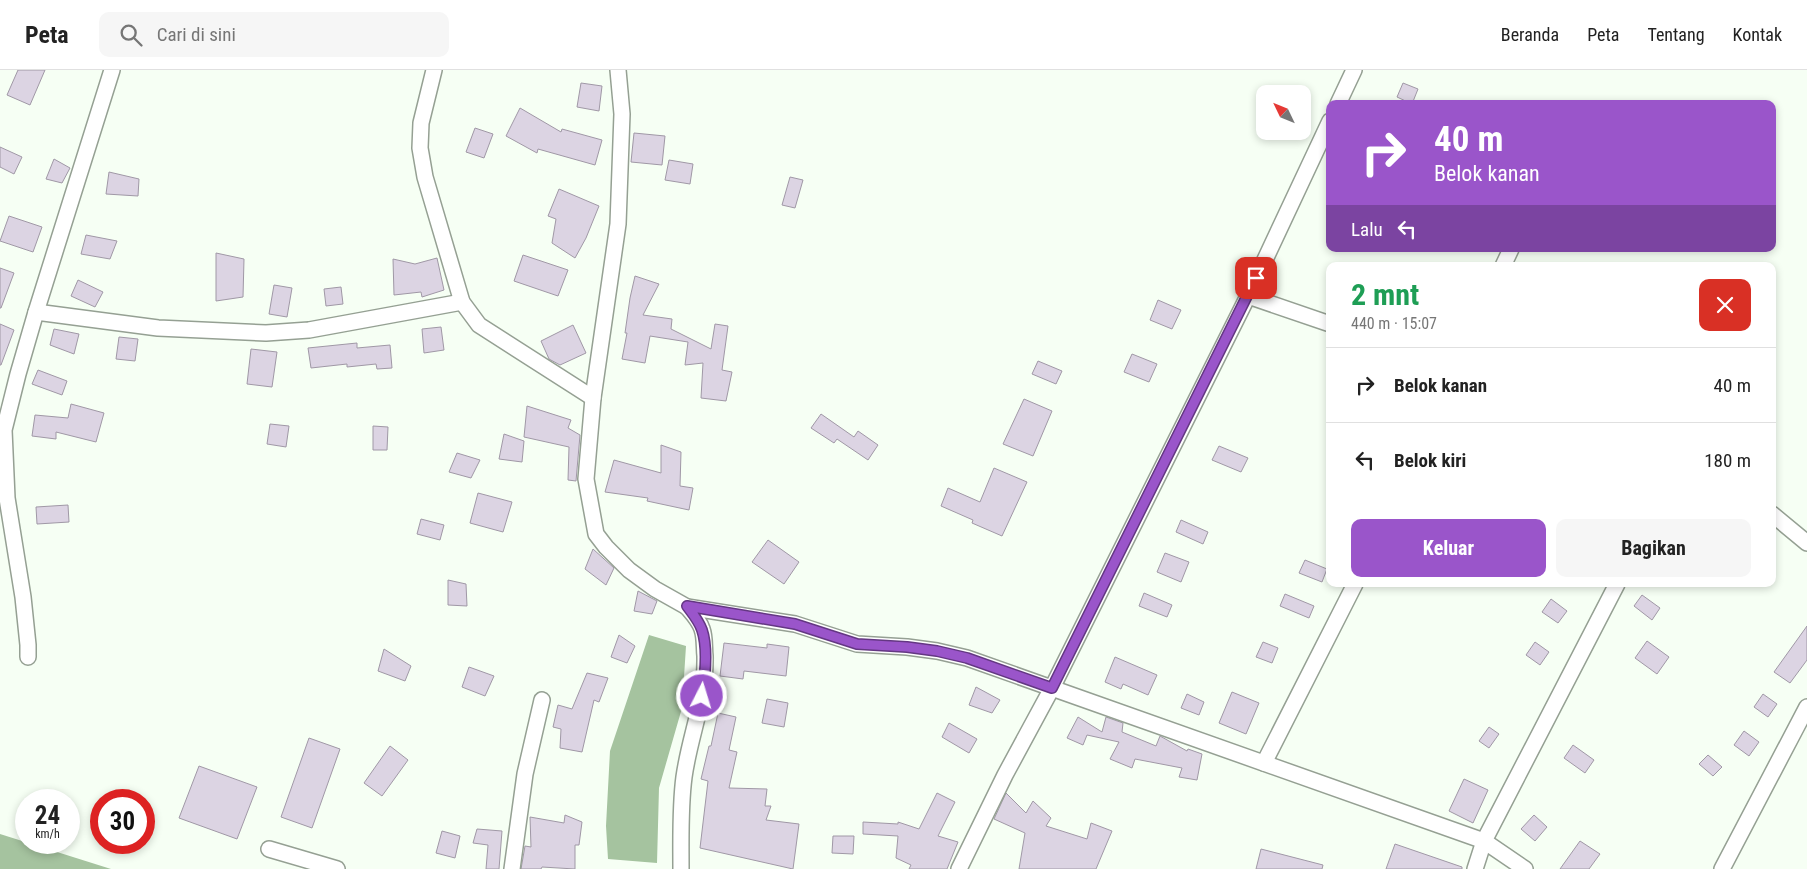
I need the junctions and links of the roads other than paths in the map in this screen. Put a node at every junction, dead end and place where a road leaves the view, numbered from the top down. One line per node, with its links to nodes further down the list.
1 (112, 70): 9 (street)
2 (434, 70): 8 (street)
3 (618, 70): 11 (street)
4 (1354, 70): 5 (street)
5 (1340, 100)
6 (1326, 130): 7 (street)
7 (1248, 296): 10 (street); 19 (street)
8 (462, 302): 9 (street); 11 (street)
9 (36, 312): 12 (street)
10 (1326, 323)
11 (593, 398): 17 (street)
12 (3, 477): 18 (street)
13 (1776, 517): 14 (street)
14 (1807, 542)
15 (1354, 587): 22 (street)
16 (1615, 587): 23 (street)
17 (687, 606): 19 (street); 27 (street)
18 (28, 657)
19 (1052, 688): 22 (street); 28 (street)
20 (542, 700): 26 (street)
21 (1807, 708): 31 (street)
22 (1264, 764): 23 (street)
23 (1484, 841): 29 (street); 30 (street)
24 (269, 850): 25 (street)
25 (337, 869)
26 (512, 869)
27 (681, 869)
28 (959, 869)
29 (1475, 869)
30 (1524, 869)
31 (1722, 869)

